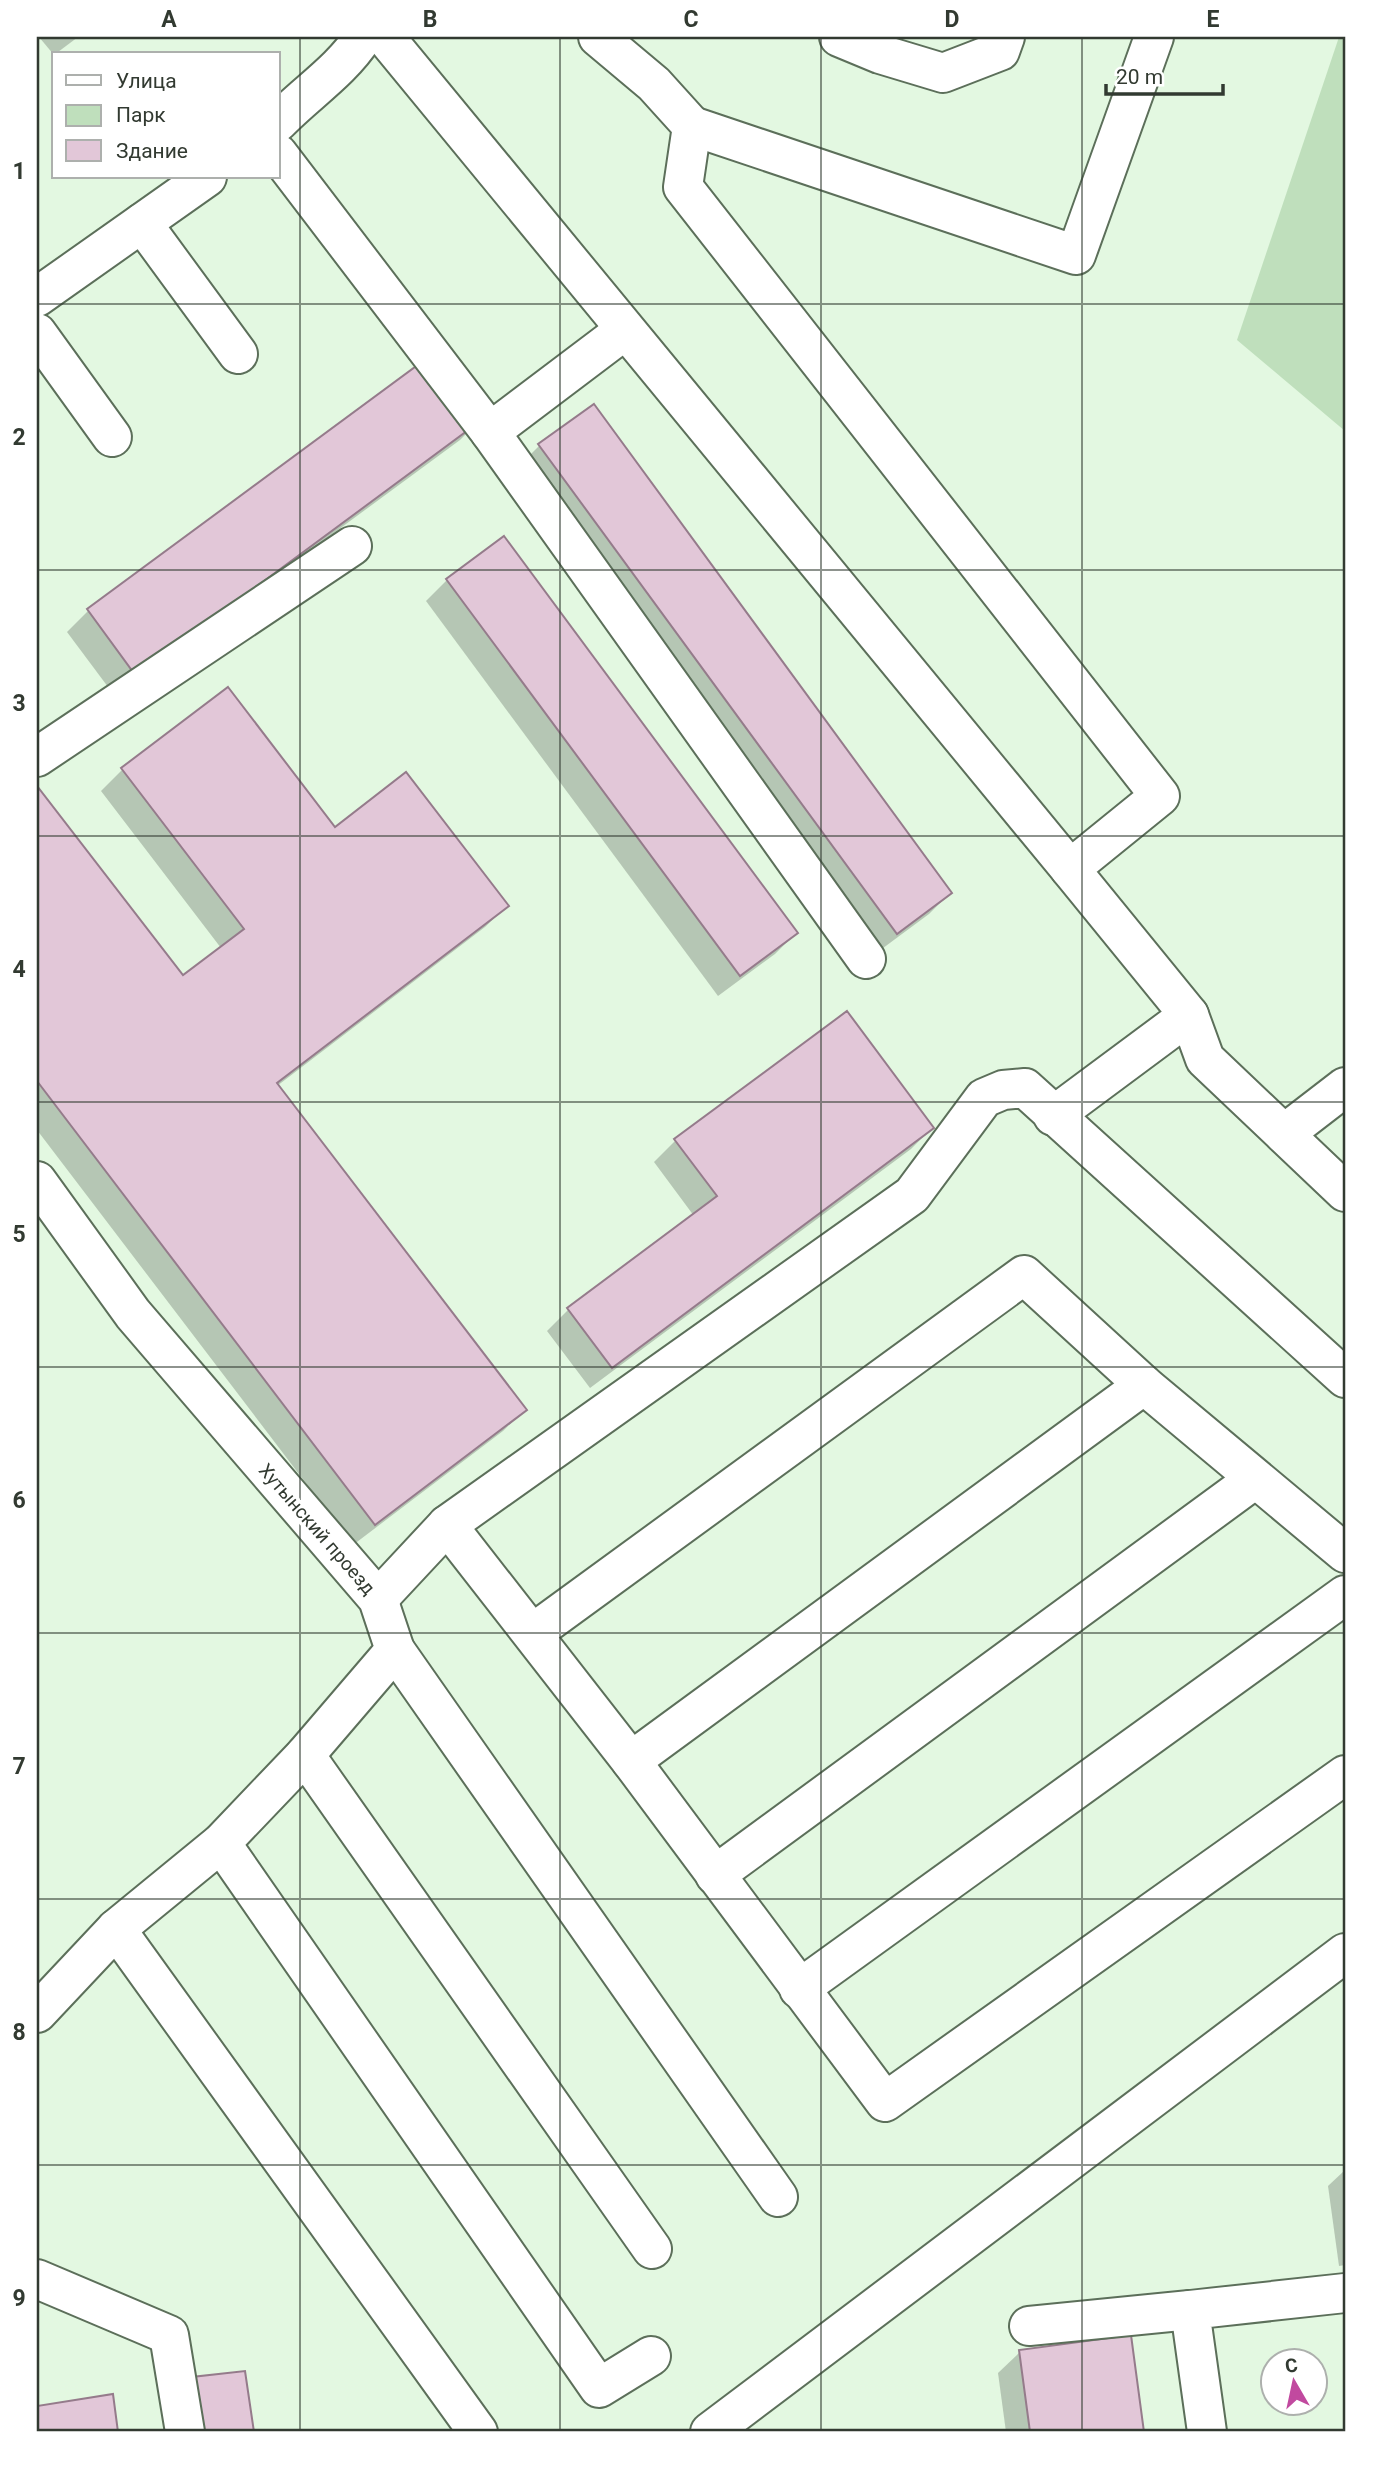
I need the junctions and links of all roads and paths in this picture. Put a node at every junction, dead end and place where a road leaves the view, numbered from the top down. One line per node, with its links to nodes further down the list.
1 (363, 37): 7 (street)
2 (385, 37): 13 (street)
3 (598, 37): 8 (street)
4 (839, 37): 5 (street)
5 (1004, 37)
6 (1154, 37): 8 (street)
7 (280, 120)
8 (692, 126): 20 (street)
9 (280, 157): 16 (street)
10 (206, 178): 11 (street)
11 (142, 223): 12 (street); 15 (street)
12 (37, 297)
13 (625, 330): 16 (street); 20 (street)
14 (37, 333): 17 (street)
15 (238, 354)
16 (490, 432): 21 (street)
17 (112, 437)
18 (352, 546): 19 (street)
19 (37, 757)
20 (1070, 869): 22 (street)
21 (866, 959)
22 (1189, 1015): 24 (street); 25 (street)
23 (1345, 1087): 25 (street)
24 (1053, 1116): 28 (street); 31 (street)
25 (1284, 1134): 27 (street)
26 (37, 1181): 34 (street, Хутынский проезд)
27 (1345, 1192)
28 (1345, 1378)
29 (1144, 1385): 30 (street); 35 (street); 38 (street)
30 (1255, 1479): 32 (street); 41 (street)
31 (447, 1525): 34 (street); 35 (street)
32 (1345, 1553)
33 (1345, 1595): 44 (street)
34 (377, 1599): 36 (street, Хутынский проезд)
35 (533, 1633): 38 (street)
36 (395, 1650): 37 (street); 46 (street, Хутынский проезд)
37 (305, 1755): 40 (street); 47 (street)
38 (631, 1761): 41 (street)
39 (1345, 1775): 44 (street)
40 (221, 1843): 42 (street); 52 (street)
41 (715, 1875): 44 (street)
42 (116, 1929): 45 (street); 54 (street)
43 (1345, 1953): 55 (street)
44 (799, 1989)
45 (37, 2013)
46 (778, 2197)
47 (652, 2249)
48 (37, 2279): 53 (street)
49 (1345, 2293): 50 (street)
50 (1190, 2310): 51 (street); 56 (street)
51 (1029, 2326)
52 (651, 2356)
53 (185, 2432)
54 (478, 2432)
55 (710, 2432)
56 (1207, 2432)

